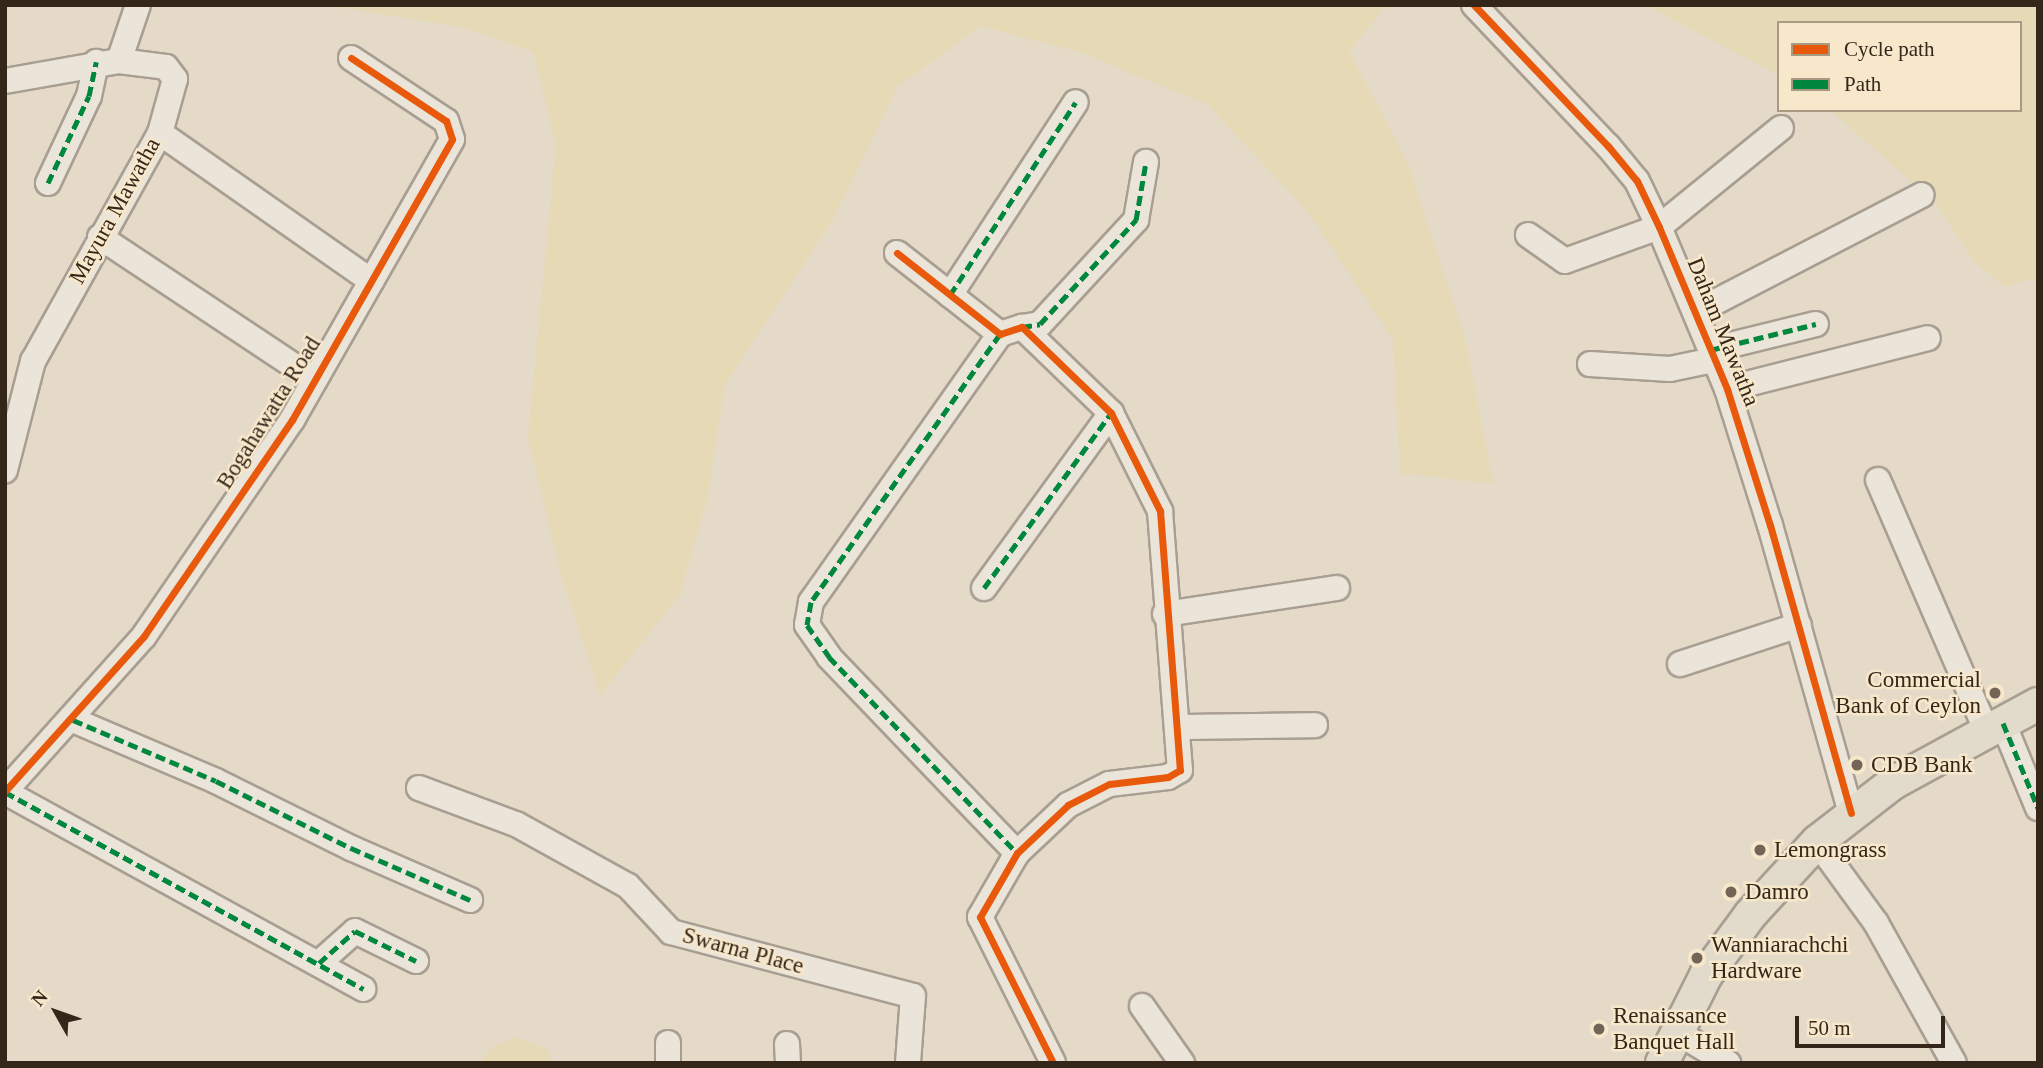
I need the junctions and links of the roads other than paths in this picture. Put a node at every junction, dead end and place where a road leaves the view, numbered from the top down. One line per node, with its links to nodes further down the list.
1 (138, 5): 4 (street)
2 (1474, 5): 12 (street, Daham Mawatha)
3 (351, 58): 16 (street, Bogahawatta Road)
4 (107, 62): 5 (street, Mayura Mawatha); 8 (street, Mayura Mawatha); 10 (street)
5 (5, 81)
6 (1076, 102): 17 (street)
7 (1781, 128): 12 (street)
8 (160, 134): 14 (street, Mayura Mawatha); 16 (street)
9 (1146, 162): 20 (street)
10 (48, 183)
11 (1922, 195): 18 (street)
12 (1659, 227): 13 (street); 18 (street, Daham Mawatha)
13 (1528, 235)
14 (100, 237): 24 (street); 27 (street, Mayura Mawatha)
15 (897, 253): 17 (street)
16 (371, 281): 24 (street, Bogahawatta Road)
17 (950, 295): 20 (street)
18 (1696, 312): 22 (street, Daham Mawatha)
19 (1816, 324): 22 (street)
20 (1011, 331): 26 (street); 44 (street)
21 (1928, 338): 25 (street)
22 (1712, 355): 23 (street); 25 (street, Daham Mawatha)
23 (1590, 364)
24 (315, 380): 35 (street, Bogahawatta Road)
25 (1727, 388): 32 (street, Daham Mawatha)
26 (1111, 413): 29 (street); 31 (street)
27 (5, 470)
28 (1878, 480): 38 (street)
29 (984, 588)
30 (1337, 588): 31 (street)
31 (1166, 614): 37 (street)
32 (1799, 625): 33 (street); 42 (street, Daham Mawatha)
33 (1680, 664)
34 (2038, 705): 38 (main road)
35 (73, 720): 40 (street, Bogahawatta Road); 45 (street)
36 (1315, 725): 37 (street)
37 (1178, 727): 44 (street)
38 (1995, 728): 41 (street); 42 (main road)
39 (419, 788): 51 (street, Swarna Place)
40 (5, 791): 47 (street)
41 (2038, 808)
42 (1851, 813): 43 (main road)
43 (1817, 842): 50 (main road); 56 (street)
44 (1017, 853): 52 (street)
45 (470, 900)
46 (416, 961): 47 (street)
47 (319, 963): 48 (street)
48 (363, 989)
49 (1142, 1006): 53 (street)
50 (1677, 1032): 54 (main road); 55 (street)
51 (908, 1063)
52 (1053, 1063)
53 (1182, 1063)
54 (1662, 1063)
55 (1728, 1063)
56 (1954, 1063)

